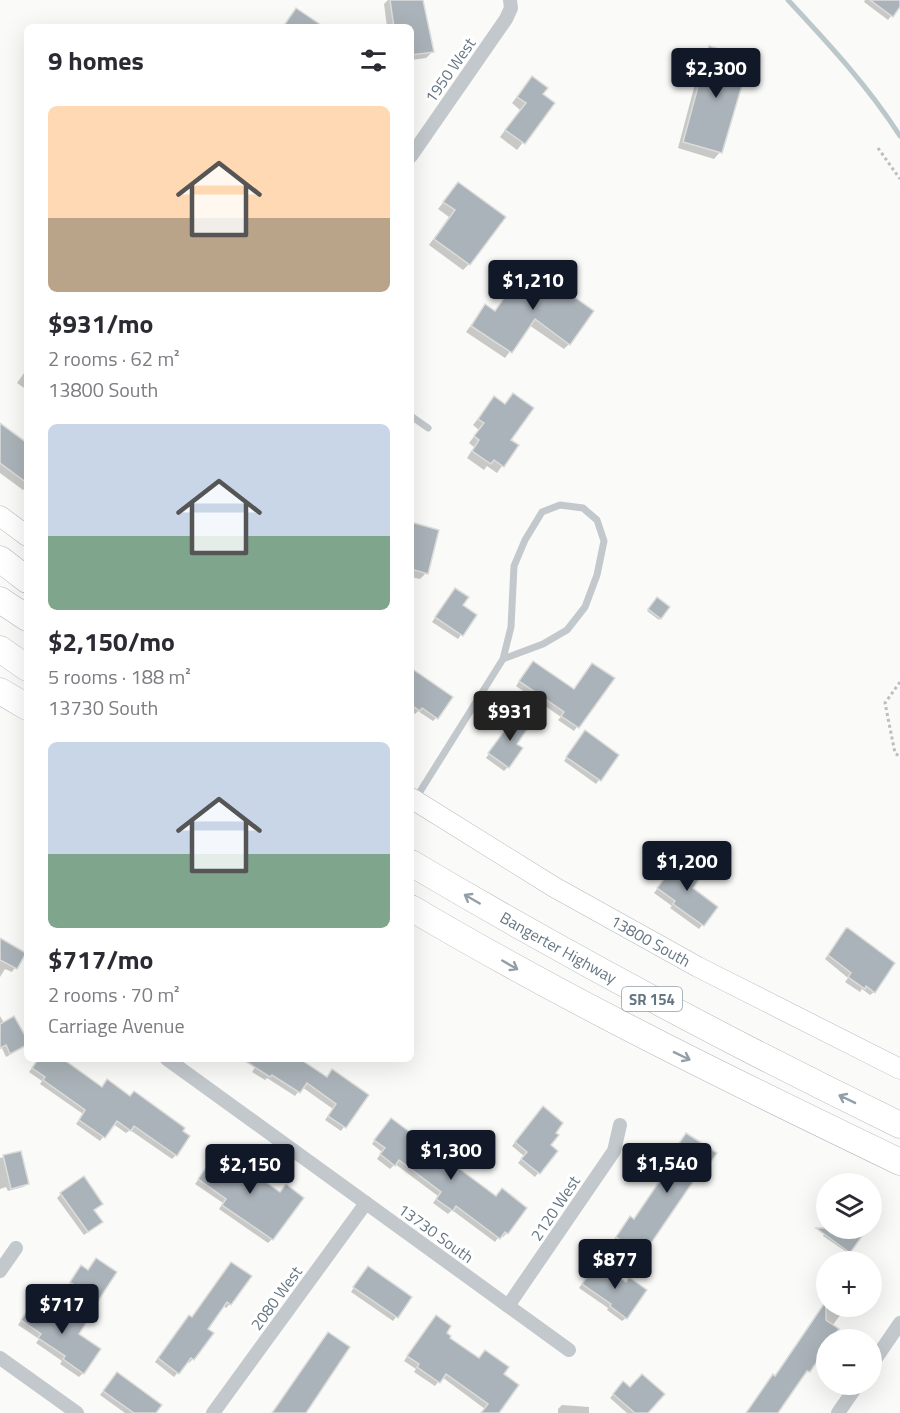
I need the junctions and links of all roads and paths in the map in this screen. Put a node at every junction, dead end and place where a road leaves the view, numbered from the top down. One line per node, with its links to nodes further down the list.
1 (511, 0): 3 (street, 1950 West)
2 (878, 148): 4 (path)
3 (414, 152)
4 (900, 179)
5 (414, 418): 6 (lane)
6 (428, 428)
7 (0, 516): 8 (street)
8 (24, 534)
9 (0, 559): 10 (highway)
10 (24, 578)
11 (0, 600): 12 (highway)
12 (24, 616)
13 (0, 649): 15 (highway)
14 (503, 659): 14 (lane); 20 (lane)
15 (24, 666)
16 (900, 682): 19 (path)
17 (0, 691): 18 (highway)
18 (24, 705)
19 (900, 757)
20 (414, 797)
21 (414, 800): 25 (street, 13800 South)
22 (414, 865): 27 (highway, Bangerter Highway / SR 154, one-way to 22)
23 (415, 911): 28 (highway, SR 154, one-way to 28)
24 (171, 1062): 29 (street, 13730 South)
25 (900, 1069)
26 (620, 1125): 32 (street, 2120 West)
27 (900, 1125)
28 (900, 1162)
29 (366, 1203): 32 (street, 13730 South); 39 (street, 2080 West)
30 (16, 1248): 31 (street)
31 (0, 1271)
32 (508, 1306): 35 (street, 13730 South)
33 (900, 1323): 34 (street)
34 (882, 1349)
35 (569, 1350)
36 (0, 1358): 38 (street)
37 (850, 1395): 40 (street)
38 (77, 1413)
39 (213, 1413)
40 (838, 1413)

